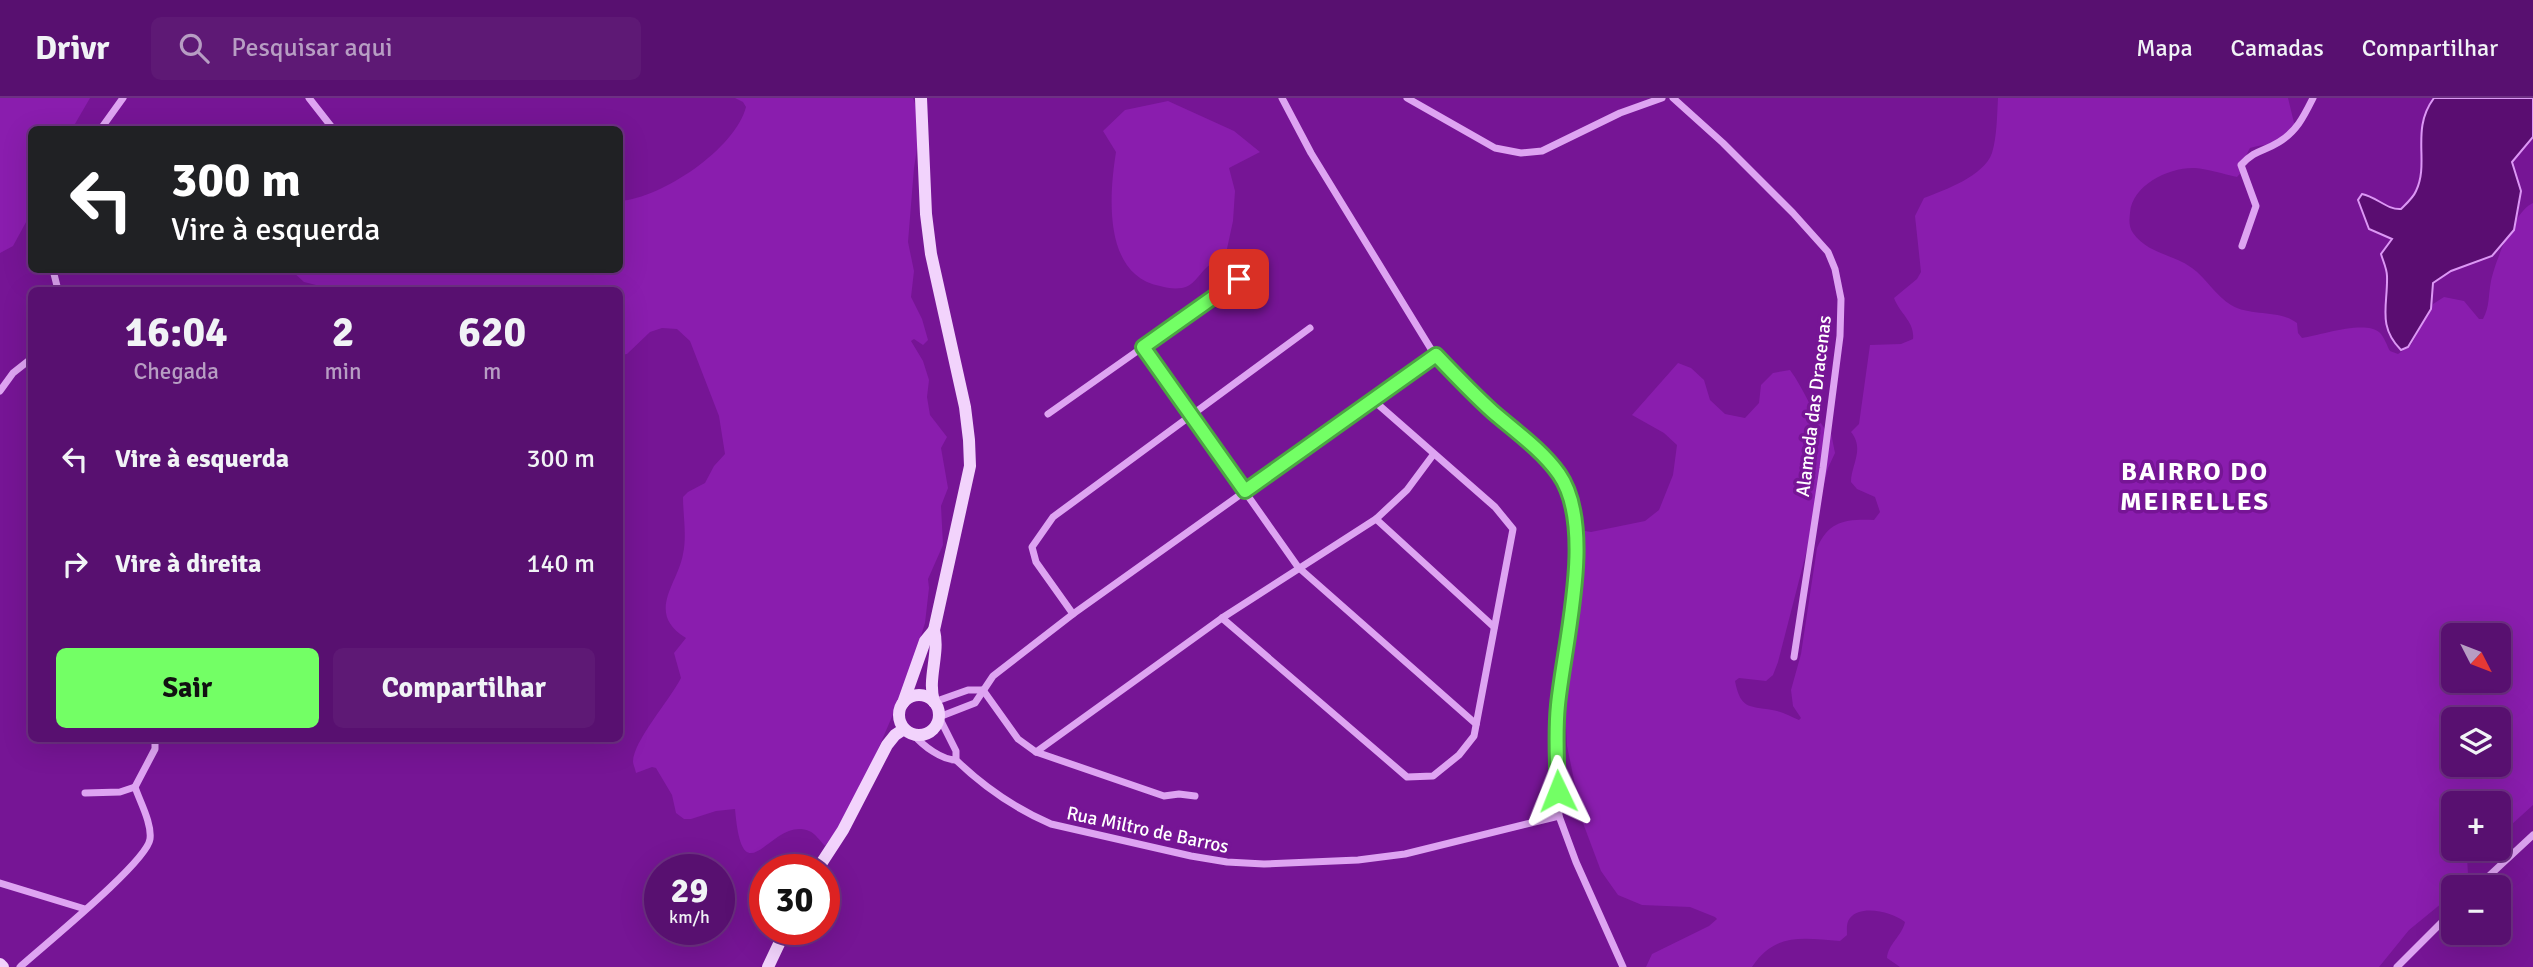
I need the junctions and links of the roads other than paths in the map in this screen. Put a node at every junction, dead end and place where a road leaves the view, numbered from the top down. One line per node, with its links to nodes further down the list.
1 (123, 98): 9 (street)
2 (309, 98): 10 (street)
3 (921, 98): 28 (street)
4 (1282, 98): 15 (street)
5 (1407, 98): 6 (street)
6 (1662, 98)
7 (1674, 98): 29 (street, Alameda das Dracenas)
8 (2313, 98): 11 (street)
9 (103, 126)
10 (331, 126)
11 (2242, 246)
12 (1258, 266): 14 (street)
13 (1310, 328): 20 (street)
14 (1143, 347): 19 (street); 20 (street)
15 (1436, 355): 18 (street); 42 (street)
16 (28, 361): 17 (street)
17 (0, 391)
18 (1373, 400): 21 (street); 22 (street)
19 (1048, 414)
20 (1192, 416): 22 (street); 25 (street)
21 (1433, 454): 23 (street); 27 (street)
22 (1245, 491): 24 (street); 25 (street)
23 (1376, 519): 24 (street); 27 (street)
24 (1298, 567): 26 (street); 34 (street)
25 (1073, 614): 30 (street)
26 (1222, 618): 34 (street); 37 (street)
27 (1494, 627): 34 (street)
28 (934, 630): 31 (street); 32 (street)
29 (1794, 657)
30 (983, 690): 31 (street); 33 (street); 37 (street)
31 (933, 702): 32 (street); 33 (street)
32 (903, 703): 35 (street)
33 (939, 717): 35 (street); 38 (street, Rua Miltro de Barros)
34 (1476, 724)
35 (909, 732): 38 (street, Rua Miltro de Barros); 44 (street)
36 (155, 742): 39 (street)
37 (1037, 752): 41 (street)
38 (956, 760): 42 (street, Rua Miltro de Barros)
39 (135, 787): 40 (street); 47 (street)
40 (85, 793)
41 (1195, 796)
42 (1559, 816): 52 (street)
43 (2533, 835): 45 (street)
44 (827, 854)
45 (2490, 875)
46 (0, 883): 47 (street)
47 (85, 909): 50 (street)
48 (2441, 923): 53 (street)
49 (778, 945): 51 (street)
50 (20, 967)
51 (768, 967)
52 (1623, 967)
53 (2397, 967)

